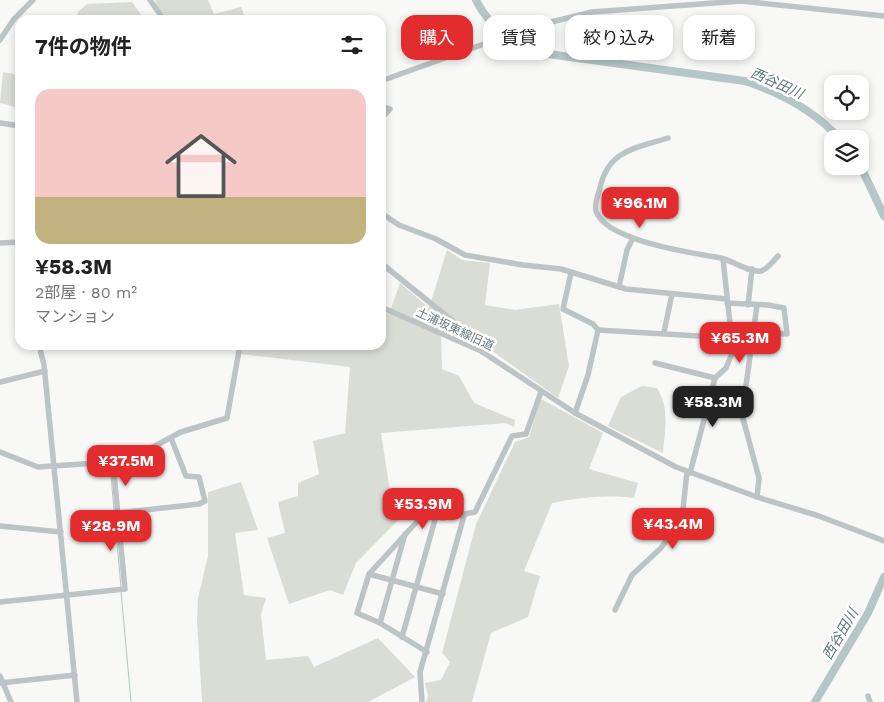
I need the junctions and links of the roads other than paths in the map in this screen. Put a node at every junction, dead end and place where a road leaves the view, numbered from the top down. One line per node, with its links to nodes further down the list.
1 (34, 0): 3 (street)
2 (150, 0): 4 (street)
3 (19, 15)
4 (160, 15)
5 (884, 16): 8 (street)
6 (15, 19): 7 (street)
7 (0, 40)
8 (386, 79)
9 (0, 123): 10 (street)
10 (15, 125)
11 (668, 138): 13 (street)
12 (386, 216): 20 (street)
13 (633, 238): 17 (street); 21 (street)
14 (0, 242): 15 (street)
15 (15, 242)
16 (778, 256): 19 (street)
17 (723, 259): 19 (street); 23 (street)
18 (386, 267): 31 (street)
19 (752, 269): 24 (street)
20 (571, 273): 21 (street); 27 (street)
21 (619, 287): 22 (street)
22 (672, 294): 23 (street); 28 (street)
23 (727, 301): 24 (street); 30 (street)
24 (748, 305): 25 (street)
25 (757, 305): 29 (street); 29 (street)
26 (386, 309): 31 (street, 土浦坂東線旧道)
27 (598, 330): 28 (street); 41 (street)
28 (664, 332): 30 (street)
29 (754, 332): 35 (street)
30 (732, 338): 34 (street)
31 (473, 346): 40 (street, 土浦坂東線旧道)
32 (40, 350): 37 (street)
33 (239, 350): 42 (street)
34 (733, 351): 35 (street); 38 (street)
35 (750, 352): 47 (street)
36 (655, 363): 38 (street)
37 (45, 371): 39 (street); 45 (street)
38 (715, 378): 46 (street)
39 (0, 382)
40 (541, 392): 41 (street, 土浦坂東線旧道); 50 (street)
41 (575, 413): 46 (street, 土浦坂東線旧道)
42 (171, 438): 44 (street); 48 (street)
43 (0, 452): 45 (street)
44 (113, 463): 45 (street); 48 (street)
45 (54, 466): 52 (street)
46 (689, 472): 47 (street, 土浦坂東線旧道); 61 (street)
47 (757, 497): 54 (street, 土浦坂東線旧道)
48 (118, 513): 59 (street)
49 (436, 516): 50 (street); 53 (street); 57 (street)
50 (464, 516): 58 (street)
51 (0, 526): 52 (street)
52 (61, 532): 59 (street)
53 (406, 532): 55 (street); 56 (street)
54 (884, 540)
55 (369, 574): 56 (street); 62 (street)
56 (393, 580): 57 (street); 62 (street)
57 (416, 587): 58 (street); 63 (street)
58 (443, 594): 64 (street)
59 (67, 596): 60 (street); 65 (street)
60 (0, 602)
61 (615, 610)
62 (380, 623): 63 (street)
63 (402, 637): 64 (street)
64 (427, 652): 69 (street)
65 (75, 675): 66 (street); 68 (street)
66 (1, 680): 67 (street)
67 (11, 702)
68 (76, 702)
69 (422, 702)

